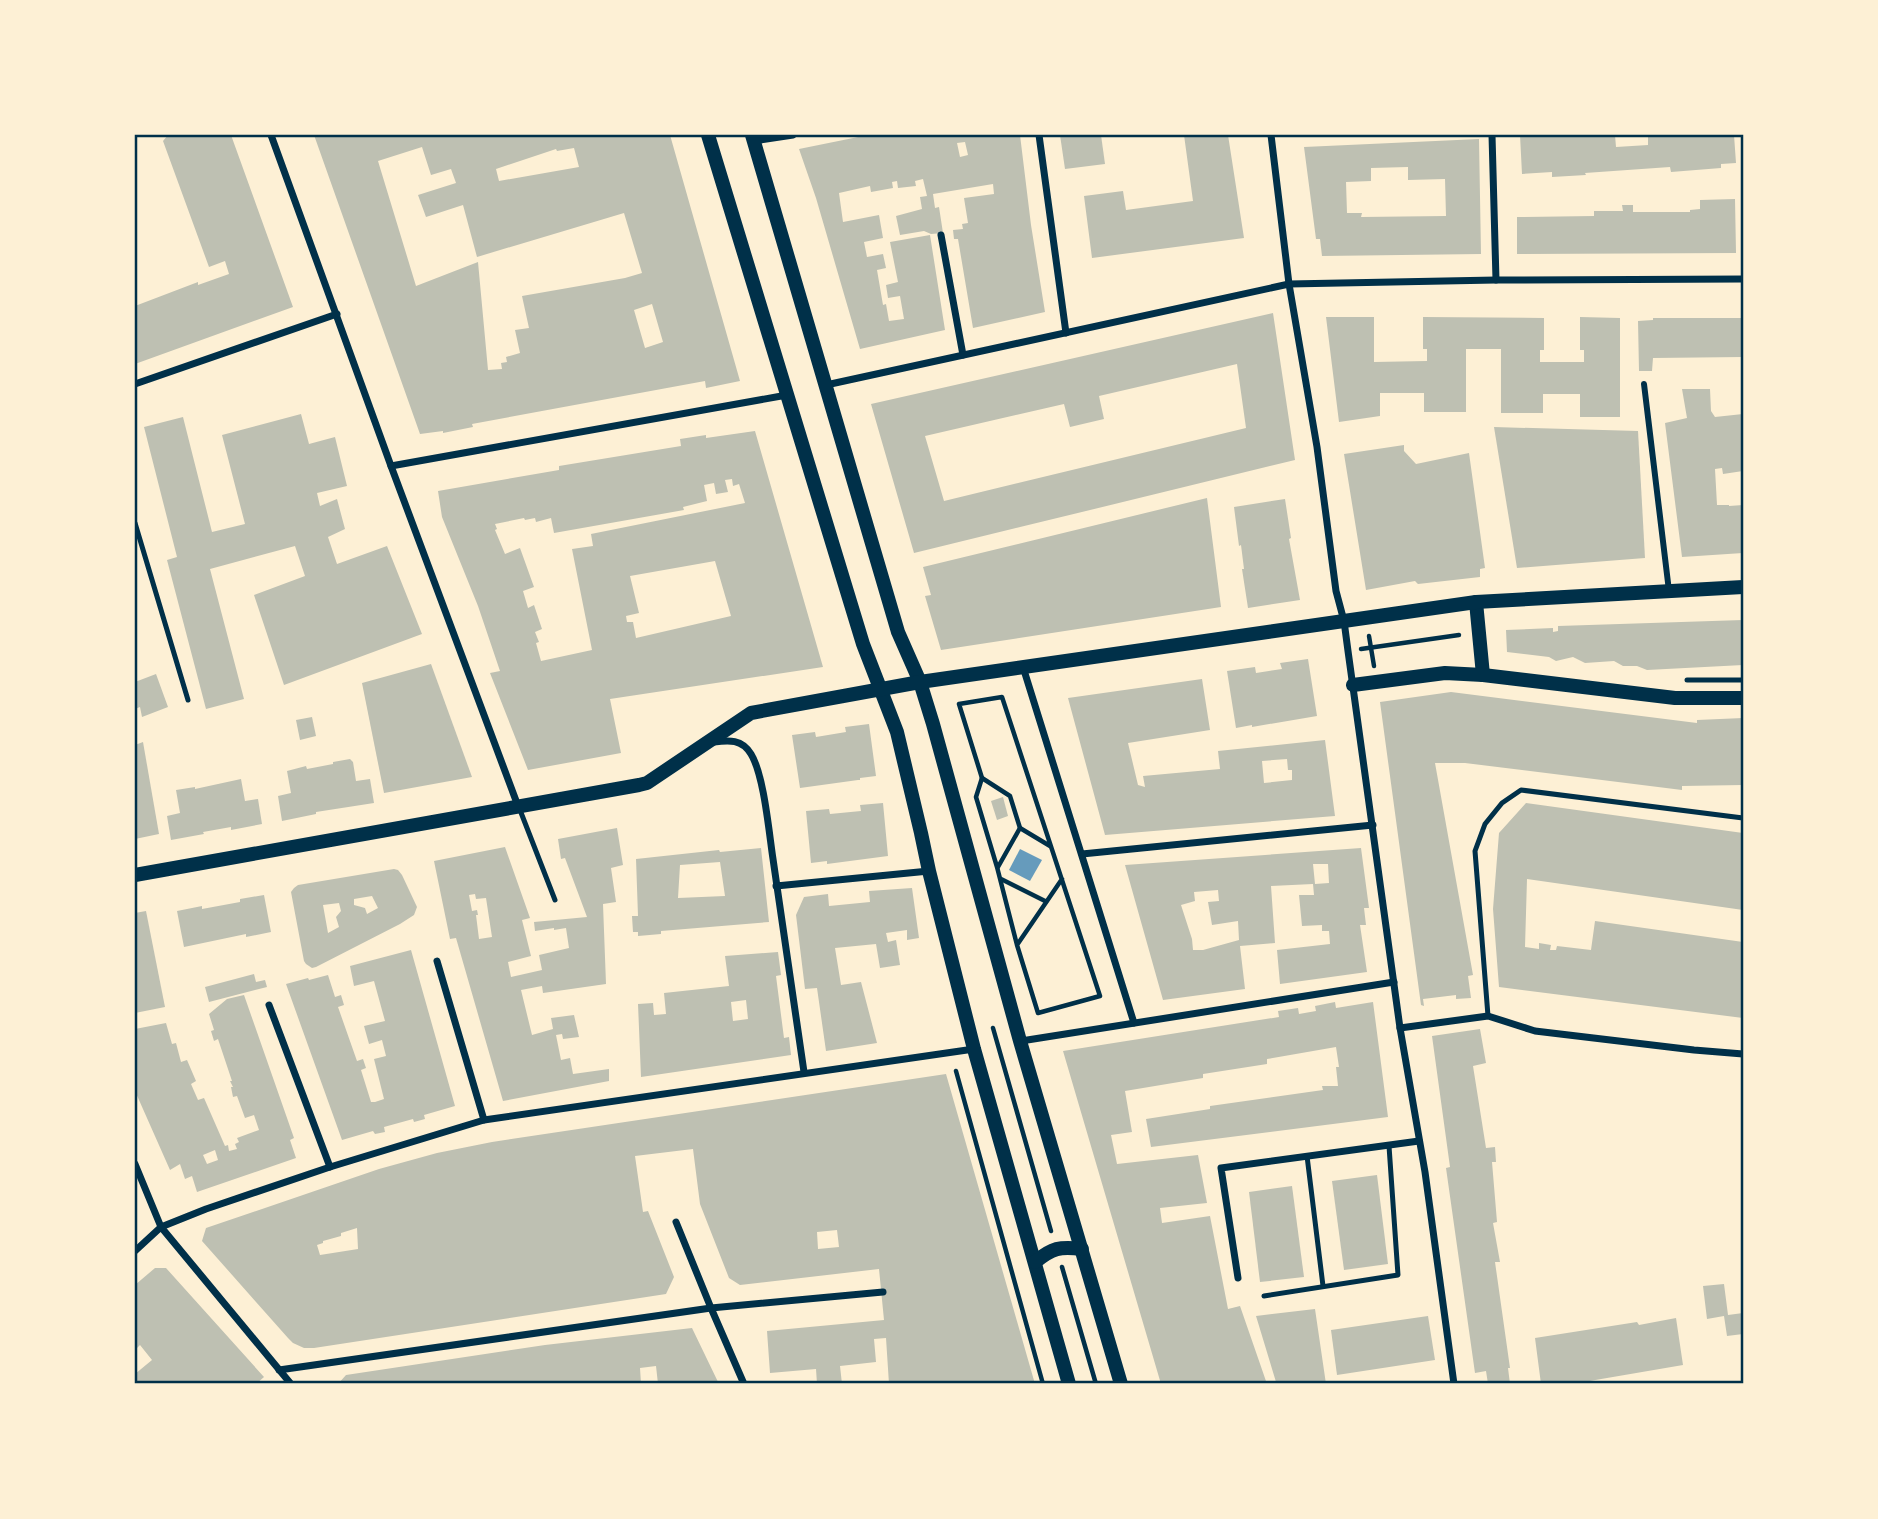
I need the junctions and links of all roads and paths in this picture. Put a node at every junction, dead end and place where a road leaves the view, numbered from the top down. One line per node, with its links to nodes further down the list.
1 (271, 135): 12 (street)
2 (708, 135): 18 (main road)
3 (793, 135): 7 (street)
4 (1039, 135): 13 (street)
5 (1271, 135): 11 (street)
6 (1492, 135): 10 (street)
7 (753, 138): 17 (main road)
8 (941, 235): 14 (street)
9 (1743, 279): 10 (street)
10 (1496, 280): 11 (street)
11 (1289, 284): 13 (street); 25 (street)
12 (337, 314): 15 (street); 19 (street)
13 (1066, 332): 14 (street)
14 (963, 355): 17 (street)
15 (135, 384)
16 (1644, 384): 22 (street)
17 (826, 385): 33 (main road)
18 (787, 395): 19 (street); 35 (main road)
19 (391, 466): 40 (street)
20 (135, 523): 37 (lane)
21 (1743, 587): 22 (main road)
22 (1669, 591): 23 (main road)
23 (1476, 602): 24 (main road); 30 (main road)
24 (1367, 618): 25 (main road); 27 (path)
25 (1344, 621): 28 (main road); 34 (street)
26 (1467, 634): 27 (path)
27 (1371, 648): 29 (path)
28 (1022, 667): 33 (main road); 45 (street)
29 (1374, 668)
30 (1483, 675): 34 (main road); 36 (main road)
31 (1687, 680): 32 (lane)
32 (1743, 680)
33 (920, 682): 35 (main road); 61 (main road)
34 (1353, 685): 42 (street)
35 (880, 690): 38 (main road); 47 (main road)
36 (1743, 698)
37 (188, 700)
38 (706, 743): 40 (main road); 51 (street)
39 (982, 778): 43 (path); 44 (path); 46 (path)
40 (519, 807): 48 (main road); 52 (lane)
41 (1743, 818): 58 (lane)
42 (1373, 825): 45 (street); 56 (street)
43 (1020, 828): 44 (path); 46 (path)
44 (1051, 846): 50 (path)
45 (1082, 854): 59 (street)
46 (998, 867): 49 (path)
47 (929, 871): 51 (street); 62 (main road)
48 (135, 875)
49 (1000, 878): 53 (path); 54 (path)
50 (1062, 879): 53 (path); 54 (path)
51 (776, 886): 65 (street)
52 (555, 900)
53 (1045, 901): 54 (path)
54 (1017, 944)
55 (438, 961): 66 (street)
56 (1394, 982): 59 (street); 60 (street)
57 (269, 1005): 71 (street)
58 (1488, 1016): 60 (street); 63 (street)
59 (1134, 1023): 61 (street)
60 (1400, 1028): 67 (street)
61 (1020, 1041): 74 (main road)
62 (974, 1049): 65 (street); 78 (main road)
63 (1743, 1054)
64 (956, 1071): 76 (path)
65 (804, 1072): 66 (street)
66 (484, 1120): 71 (street)
67 (1419, 1141): 68 (street); 90 (street)
68 (1389, 1146): 69 (street); 80 (lane)
69 (1307, 1156): 79 (street); 80 (lane)
70 (135, 1164): 73 (street)
71 (330, 1167): 73 (street)
72 (676, 1222): 83 (street)
73 (161, 1227): 75 (street); 84 (street)
74 (1082, 1249): 78 (main road); 89 (main road)
75 (135, 1251)
76 (1008, 1253): 77 (path); 87 (path)
77 (999, 1256)
78 (1035, 1262): 88 (main road)
79 (1238, 1278)
80 (1323, 1286): 82 (lane)
81 (883, 1292): 83 (street)
82 (1264, 1296)
83 (711, 1308): 84 (street); 86 (street)
84 (279, 1370): 85 (street)
85 (286, 1382)
86 (744, 1384)
87 (1043, 1384)
88 (1069, 1384)
89 (1121, 1384)
90 (1454, 1384)

